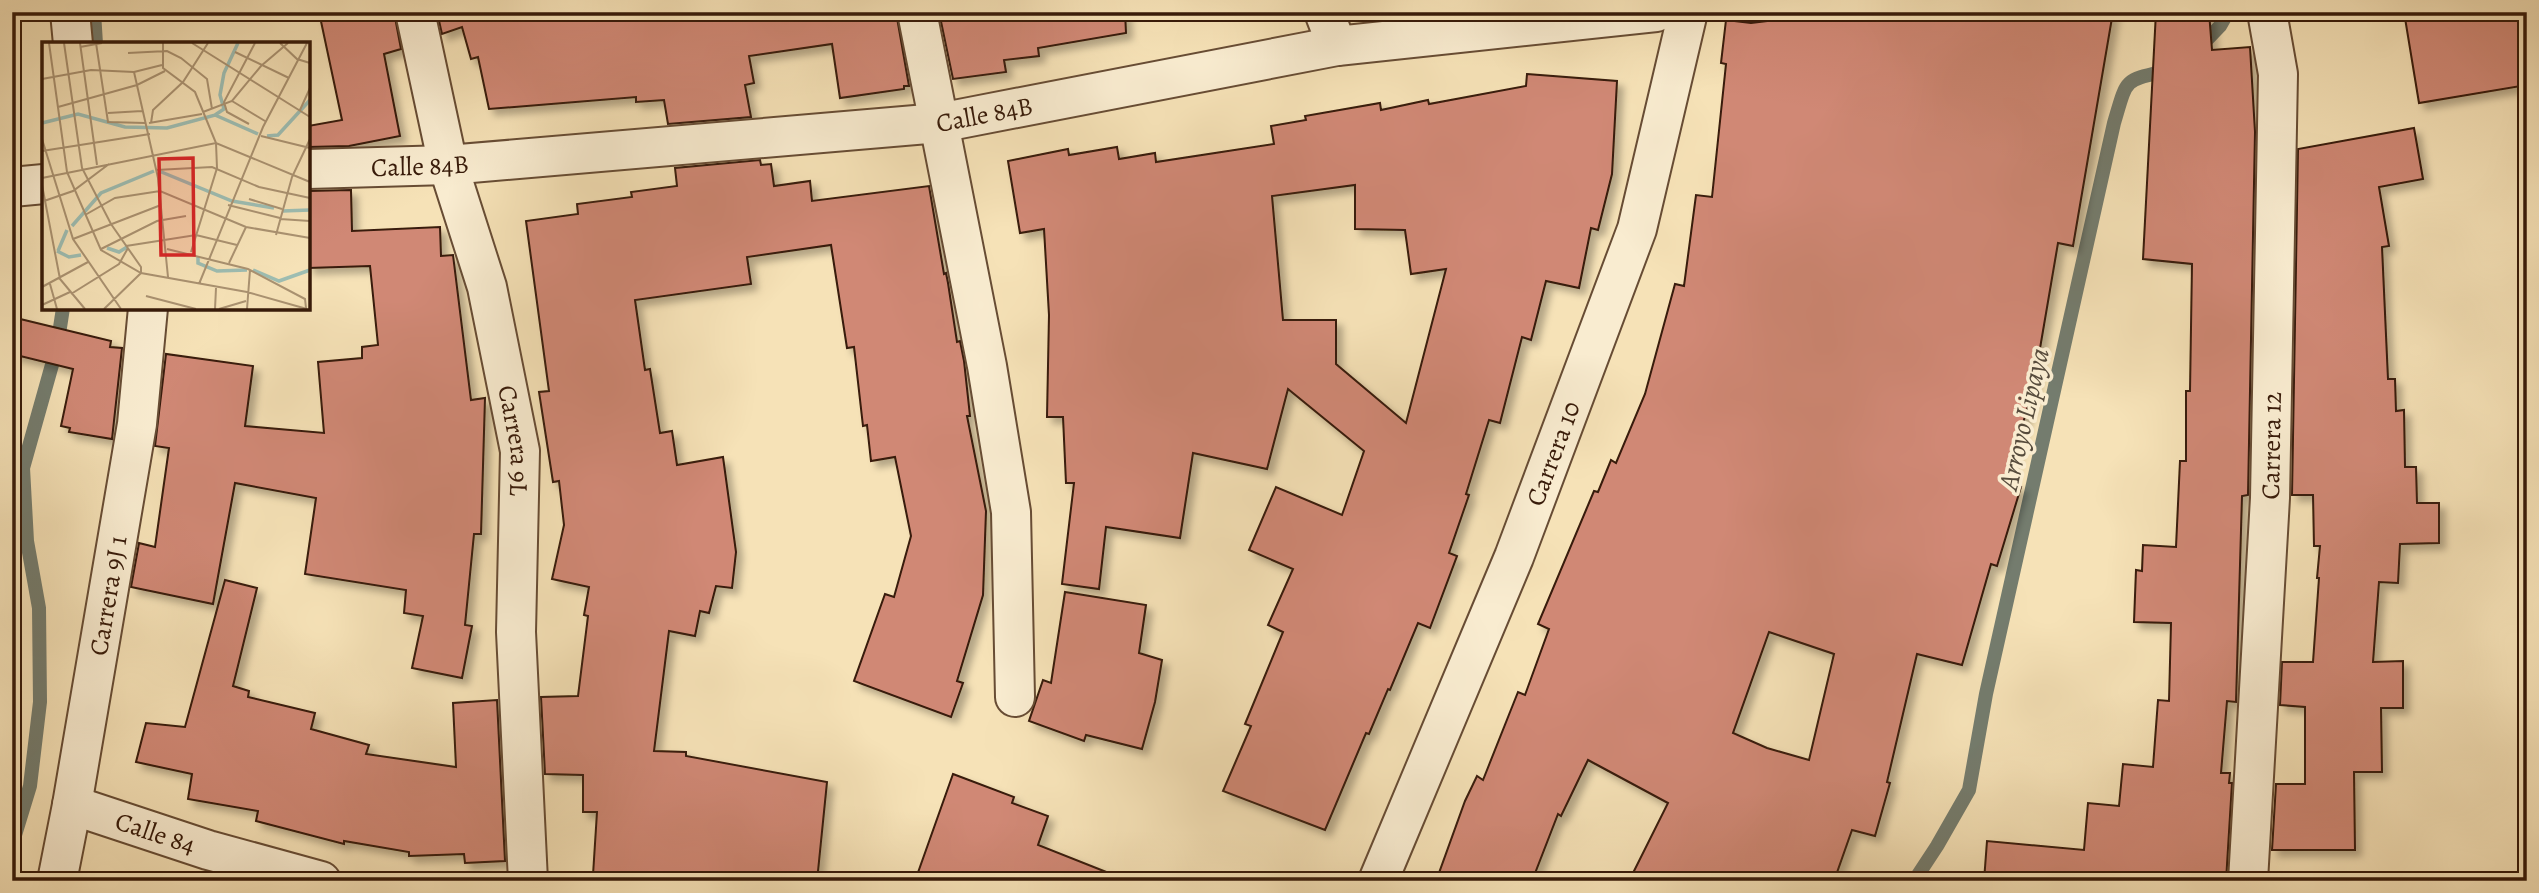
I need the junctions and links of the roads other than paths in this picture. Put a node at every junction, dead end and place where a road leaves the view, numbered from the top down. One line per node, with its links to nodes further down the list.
1 (70, 12): 8 (street)
2 (415, 12): 10 (street, Carrera 9L)
3 (917, 12): 9 (street)
4 (1656, 12): 7 (street, Calle 84B)
5 (1688, 12): 20 (street, Carrera 10)
6 (2267, 12): 21 (street, Carrera 12)
7 (1330, 29): 9 (street, Calle 84B)
8 (73, 42)
9 (939, 123): 10 (street, Calle 84B); 15 (street)
10 (448, 165): 11 (street, Calle 84B); 19 (street, Carrera 9L)
11 (310, 169)
12 (42, 184): 13 (street)
13 (12, 187)
14 (148, 310): 16 (street, Carrera 9J 1)
15 (1015, 696)
16 (72, 805): 17 (street, Carrera 9J 1); 18 (street, Calle 84)
17 (57, 881)
18 (321, 881)
19 (528, 881)
20 (1378, 881)
21 (2248, 881)

